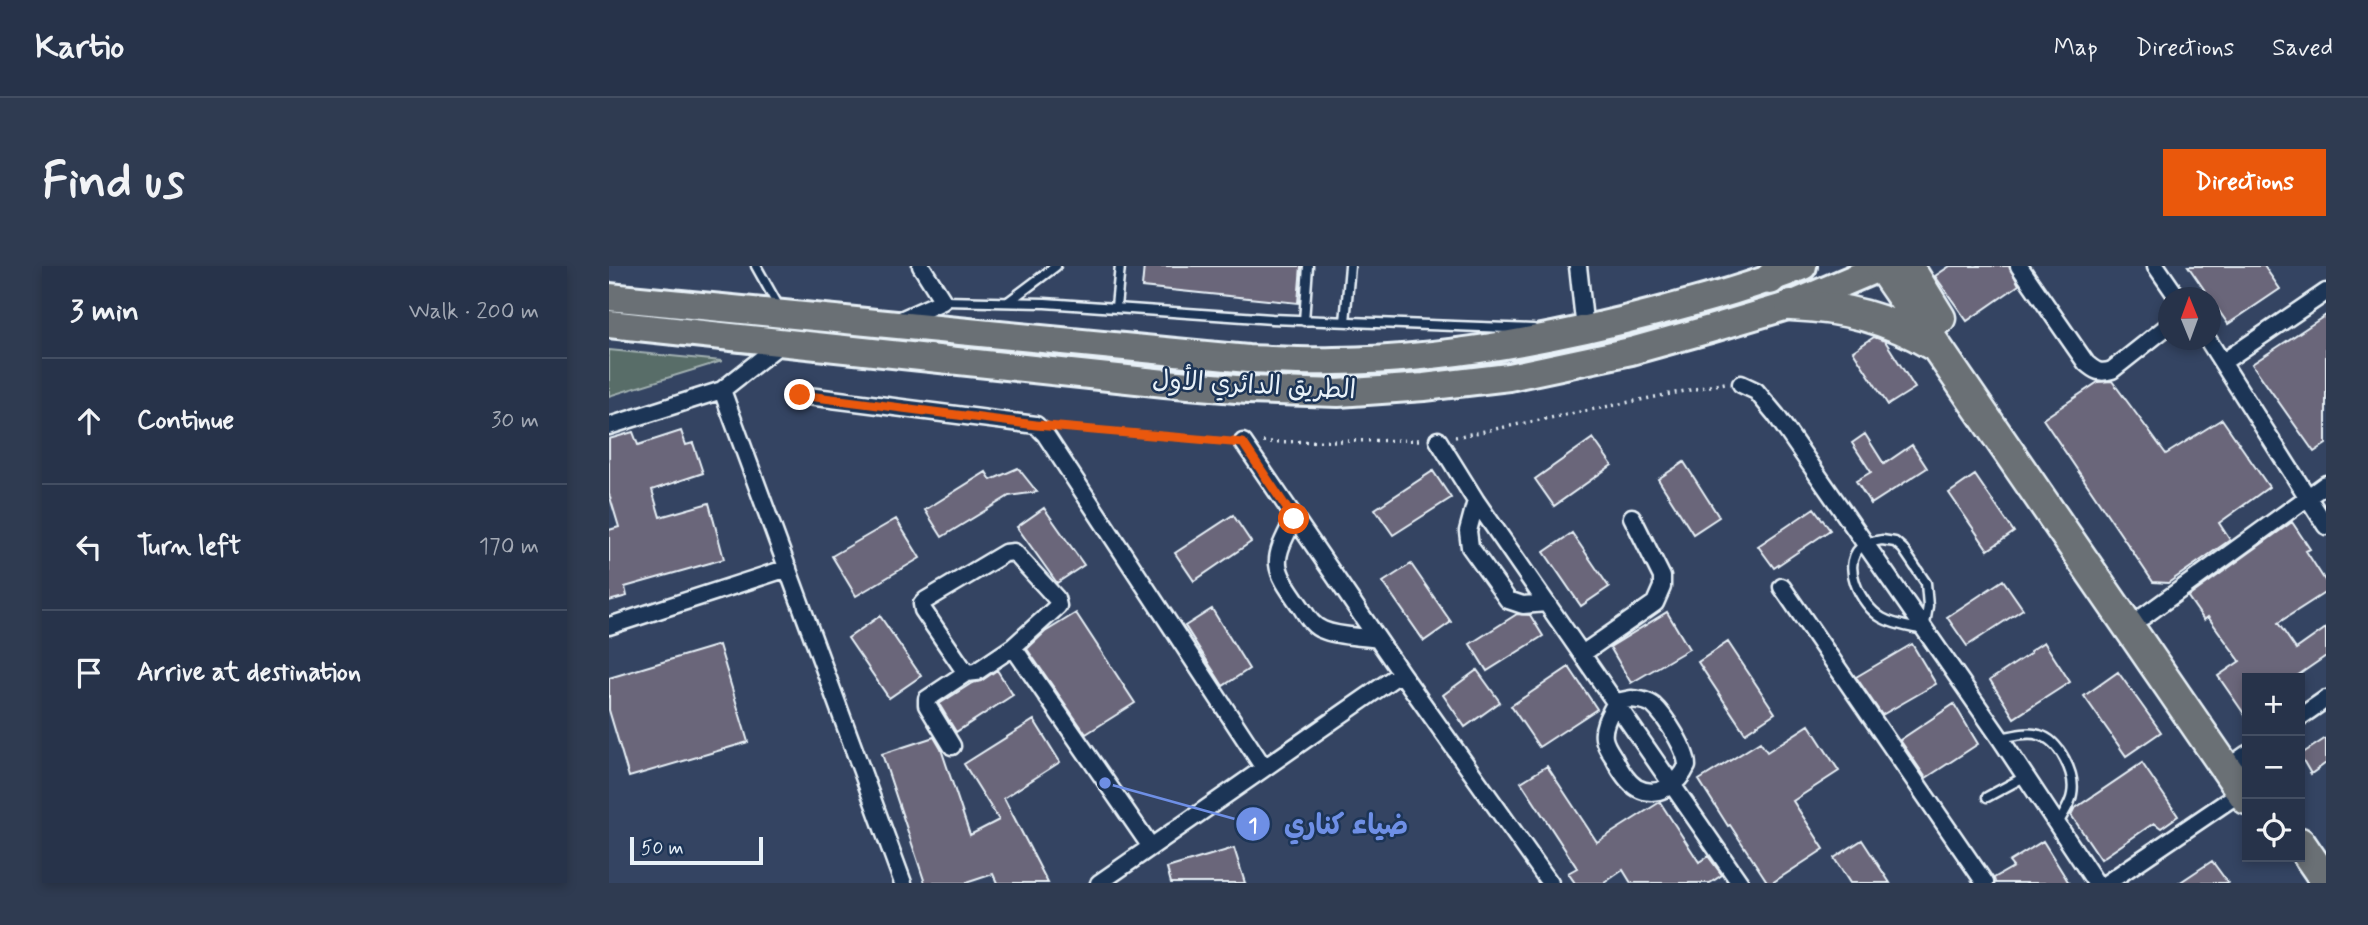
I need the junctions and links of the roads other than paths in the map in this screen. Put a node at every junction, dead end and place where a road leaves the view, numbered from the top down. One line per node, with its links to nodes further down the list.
1 (756, 266): 21 (lane)
2 (921, 266): 17 (street)
3 (1056, 266): 18 (lane)
4 (1120, 266): 20 (lane)
5 (1308, 266): 22 (lane)
6 (1350, 266): 23 (lane)
7 (1579, 266): 26 (street)
8 (1803, 266): 13 (main road, الطريق الدائري الأول)
9 (1882, 266): 19 (main road, الطريق الدائري الأول); 29 (highway)
10 (1908, 266): 48 (highway)
11 (2019, 266): 27 (street)
12 (2156, 266): 14 (street)
13 (1777, 273): 26 (main road, الطريق الدائري الأول)
14 (2170, 287)
15 (2326, 292): 31 (street)
16 (609, 297): 21 (main road, الطريق الدائري الأول)
17 (943, 301): 18 (lane); 25 (street)
18 (1008, 302): 20 (lane)
19 (1791, 305): 28 (main road, الطريق الدائري الأول); 29 (highway)
20 (1116, 307): 22 (lane)
21 (784, 315): 25 (main road, الطريق الدائري الأول)
22 (1304, 321): 23 (lane)
23 (1345, 323): 26 (lane)
24 (609, 324): 28 (main road, الطريق الدائري الأول)
25 (890, 325): 26 (main road, الطريق الدائري الأول)
26 (1585, 330)
27 (2158, 332)
28 (783, 342): 33 (street)
29 (1939, 348): 63 (highway)
30 (2215, 350): 31 (street)
31 (2223, 362): 39 (street)
32 (1741, 384): 44 (street)
33 (722, 390): 35 (street); 45 (street)
34 (800, 395): 61 (street)
35 (609, 426)
36 (1438, 440): 40 (street)
37 (1243, 443): 42 (street)
38 (2326, 484): 39 (street)
39 (2307, 498): 43 (street); 48 (street)
40 (1476, 501): 47 (street); 47 (street)
41 (1632, 517): 53 (street)
42 (1294, 519): 51 (street); 51 (street)
43 (2326, 526)
44 (1865, 544): 50 (street); 50 (lane); 50 (lane)
45 (788, 568): 49 (street); 73 (street)
46 (1782, 587): 77 (street)
47 (1546, 603): 53 (street)
48 (2144, 616): 62 (highway)
49 (609, 626)
50 (1924, 629): 59 (street)
51 (1377, 639): 55 (street)
52 (1013, 647): 54 (street); 54 (street); 69 (street)
53 (1582, 654): 57 (street)
54 (966, 673): 60 (street)
55 (1401, 673): 61 (street); 75 (street)
56 (2326, 699): 58 (street)
57 (1616, 702): 66 (street); 66 (street); 66 (street)
58 (2305, 714)
59 (2000, 738): 64 (street); 68 (lane)
60 (952, 746)
61 (1264, 768): 69 (street)
62 (2242, 773)
63 (2242, 774)
64 (2026, 776): 67 (lane); 68 (street)
65 (2242, 776): 79 (street)
66 (1672, 786): 76 (street)
67 (1987, 797)
68 (2058, 824): 78 (street)
69 (1151, 847): 74 (street)
70 (2305, 850): 72 (highway)
71 (2289, 862): 80 (highway)
72 (2326, 881)
73 (903, 883)
74 (1099, 883)
75 (1550, 883)
76 (1739, 883)
77 (1985, 883)
78 (2097, 883)
79 (2107, 883)
80 (2304, 883)

